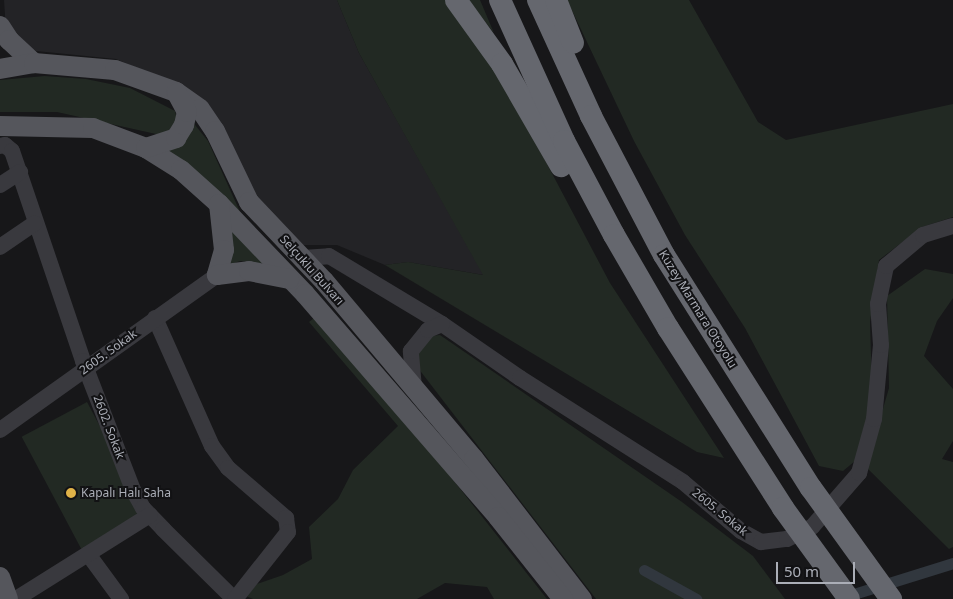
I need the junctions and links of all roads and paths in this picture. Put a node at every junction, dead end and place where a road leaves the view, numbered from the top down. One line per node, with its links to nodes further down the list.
1 (456, 0): 24 (highway)
2 (500, 0): 24 (highway)
3 (538, 0): 18 (highway, Kuzey Marmara Otoyolu)
4 (556, 0): 18 (highway)
5 (0, 26): 6 (main road)
6 (34, 63): 7 (main road, Selçuklu Bulvarı); 8 (main road, Selçuklu Bulvarı)
7 (0, 69)
8 (176, 92): 11 (main road); 19 (main road, Selçuklu Bulvarı)
9 (2, 127): 11 (main road, Selçuklu Bulvarı)
10 (0, 146): 12 (street, 2602. Sokak)
11 (146, 148): 14 (main road, Selçuklu Bulvarı)
12 (20, 172): 13 (street); 15 (street, 2602. Sokak)
13 (0, 184)
14 (219, 204): 20 (main road); 21 (main road, Selçuklu Bulvarı)
15 (35, 223): 17 (street); 25 (street, 2602. Sokak)
16 (953, 226): 23 (street, 2605. Sokak)
17 (0, 247)
18 (664, 255): 38 (highway, Kuzey Marmara Otoyolu, bridge)
19 (303, 258): 23 (street, 2605. Sokak); 26 (main road, Selçuklu Bulvarı)
20 (217, 275): 21 (main road); 22 (street, 2605. Sokak)
21 (291, 280): 35 (main road, Selçuklu Bulvarı)
22 (155, 318): 25 (street, 2605. Sokak); 34 (street)
23 (442, 324): 26 (street)
24 (668, 328): 37 (highway, bridge)
25 (86, 369): 27 (street, 2605. Sokak); 28 (street, 2602. Sokak)
26 (414, 388): 36 (main road, Selçuklu Bulvarı)
27 (0, 430)
28 (150, 515): 29 (street); 34 (street, 2602. Sokak)
29 (88, 554): 32 (street); 33 (street)
30 (0, 577): 31 (main road)
31 (8, 599)
32 (16, 599)
33 (121, 599)
34 (234, 599)
35 (563, 599)
36 (582, 599)
37 (849, 599)
38 (891, 599)

